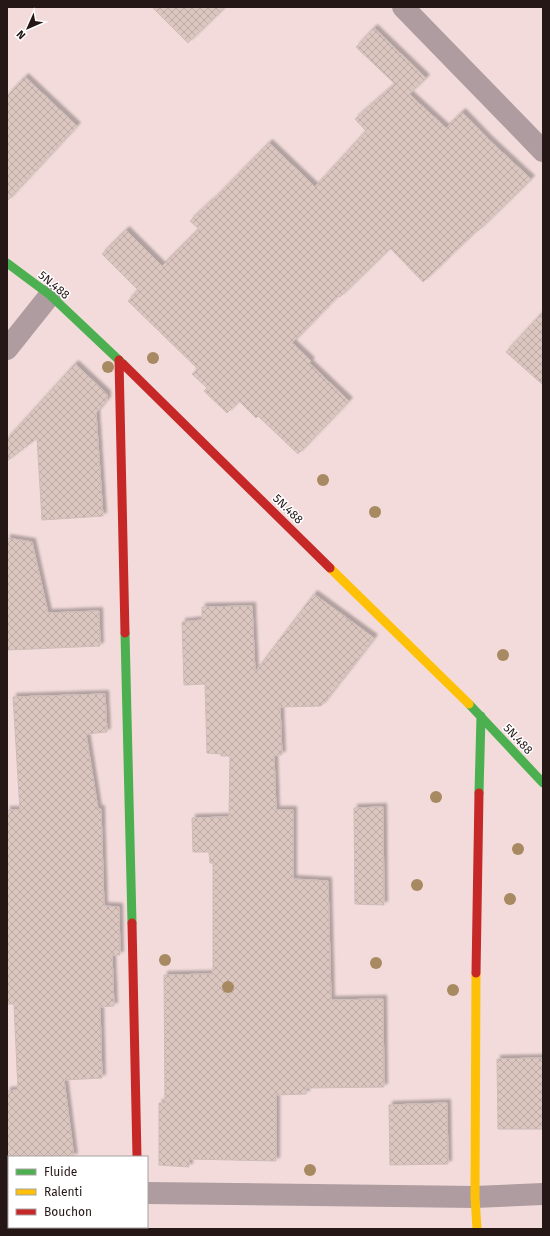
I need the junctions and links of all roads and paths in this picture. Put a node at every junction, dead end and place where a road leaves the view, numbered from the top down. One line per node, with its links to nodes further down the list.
1 (403, 7): 2 (street)
2 (543, 151)
3 (7, 263): 4 (street, 5N.488)
4 (50, 295): 5 (street); 6 (street, 5N.488)
5 (7, 349)
6 (119, 360): 7 (street, 5N.488); 9 (street)
7 (480, 716): 8 (street, 5N.488); 12 (street)
8 (543, 784)
9 (137, 1156)
10 (148, 1193): 12 (street)
11 (543, 1194): 12 (street)
12 (475, 1197): 13 (street)
13 (476, 1229)

